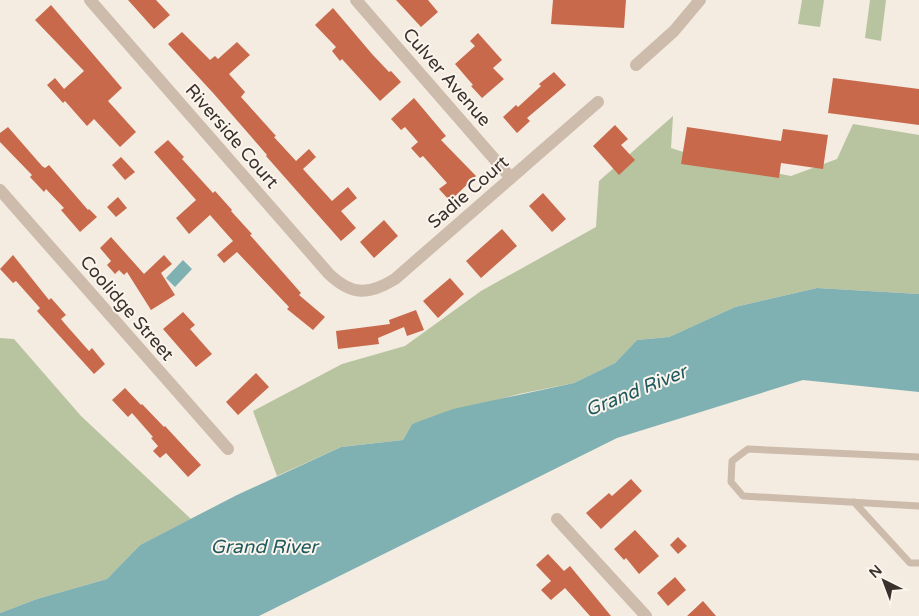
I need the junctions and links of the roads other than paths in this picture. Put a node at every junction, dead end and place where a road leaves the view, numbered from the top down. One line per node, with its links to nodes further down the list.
1 (90, 0): 8 (street, Riverside Court)
2 (356, 0): 6 (street, Culver Avenue)
3 (700, 0): 4 (street)
4 (636, 65)
5 (598, 102): 6 (street, Sadie Court)
6 (511, 178): 8 (street, Sadie Court)
7 (0, 190): 9 (street, Coolidge Street)
8 (353, 290)
9 (228, 449)
10 (919, 457): 11 (lane)
11 (854, 502): 12 (lane); 14 (lane)
12 (919, 506)
13 (557, 519): 15 (street)
14 (919, 563)
15 (646, 616)

